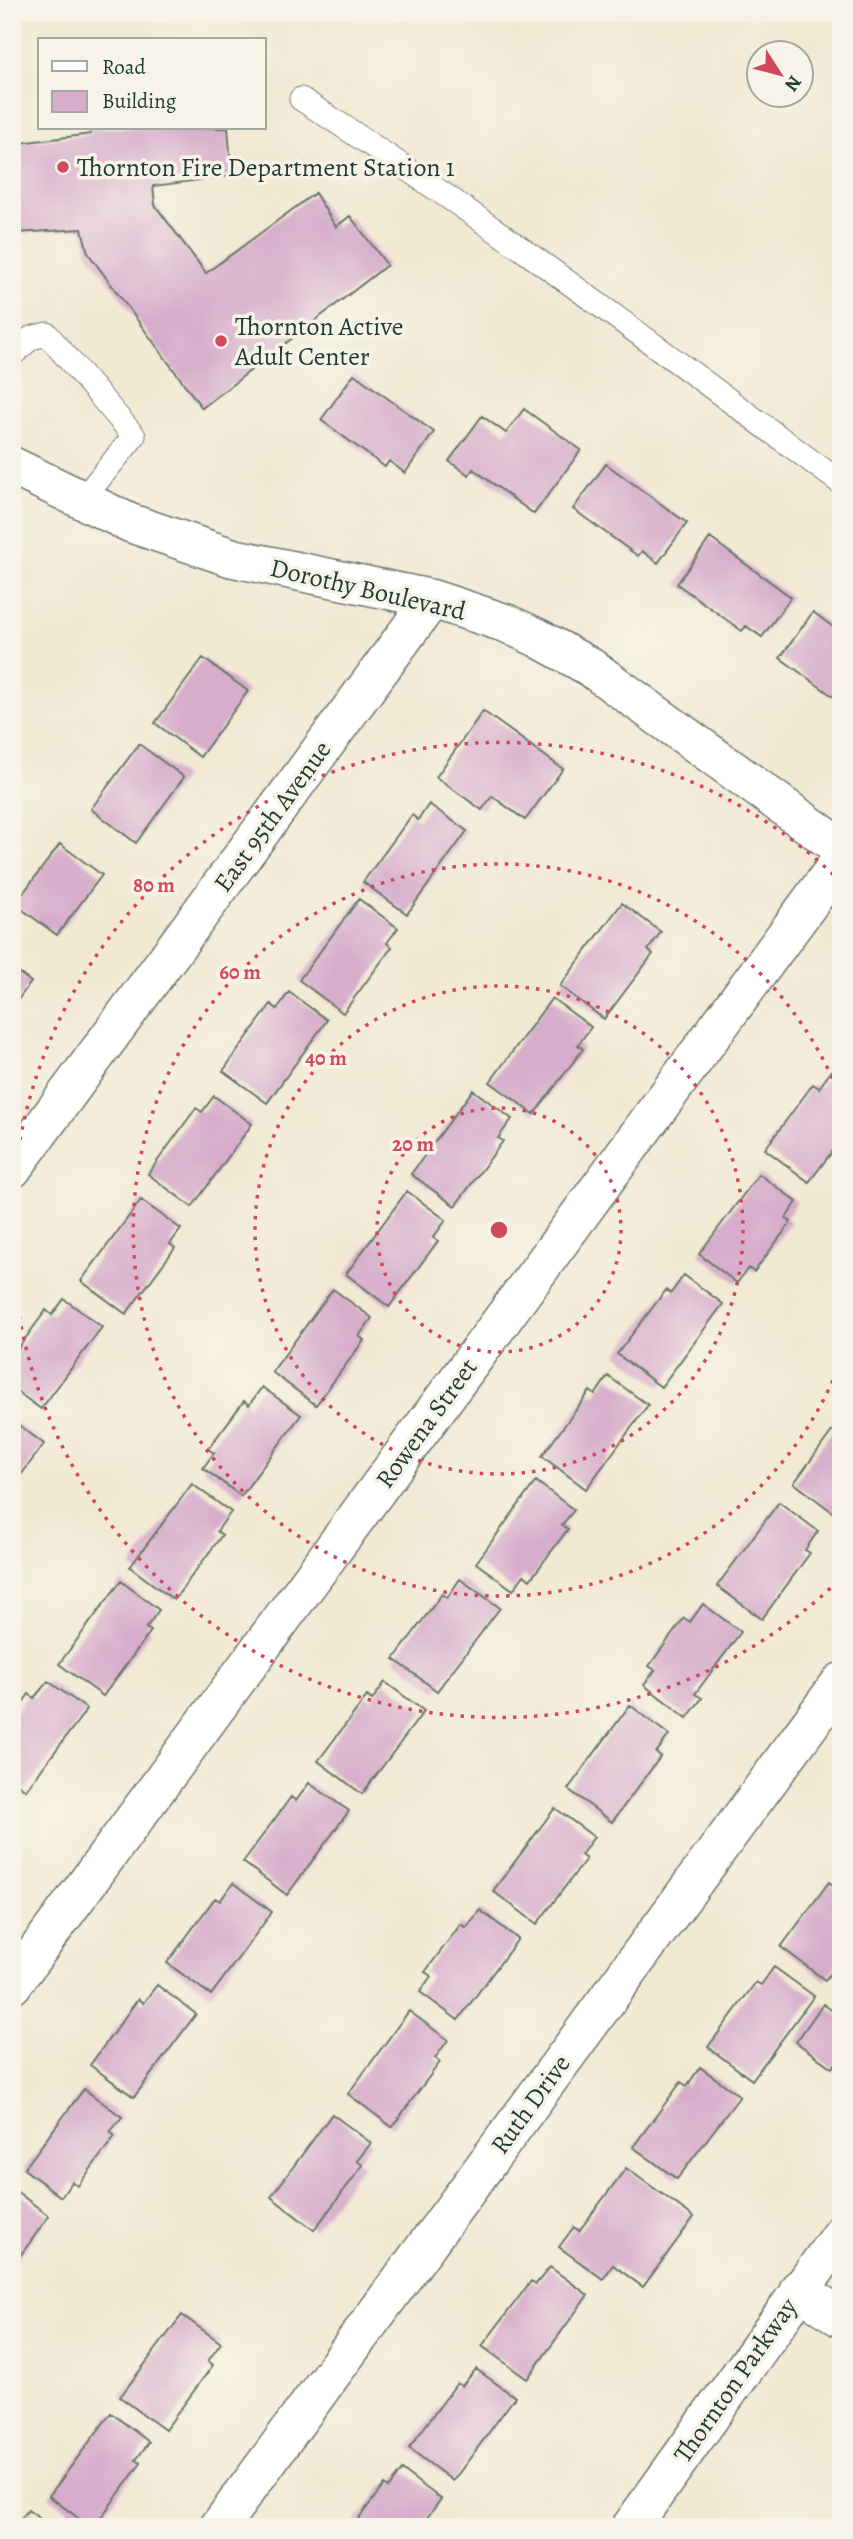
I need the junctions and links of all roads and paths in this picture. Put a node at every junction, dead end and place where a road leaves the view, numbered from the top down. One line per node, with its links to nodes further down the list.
1 (301, 99): 4 (lane)
2 (12, 355): 5 (lane)
3 (12, 466): 5 (street, Dorothy Boulevard)
4 (841, 484)
5 (82, 499): 6 (street, Dorothy Boulevard)
6 (432, 599): 7 (street, Dorothy Boulevard); 9 (street, East 95th Avenue)
7 (841, 848)
8 (841, 860): 11 (street, Rowena Street)
9 (12, 1169)
10 (841, 1682): 15 (street, Ruth Drive)
11 (12, 1986)
12 (841, 2234): 13 (street, Thornton Parkway)
13 (799, 2289): 14 (street); 16 (street, Thornton Parkway)
14 (841, 2318)
15 (219, 2527)
16 (631, 2527)

